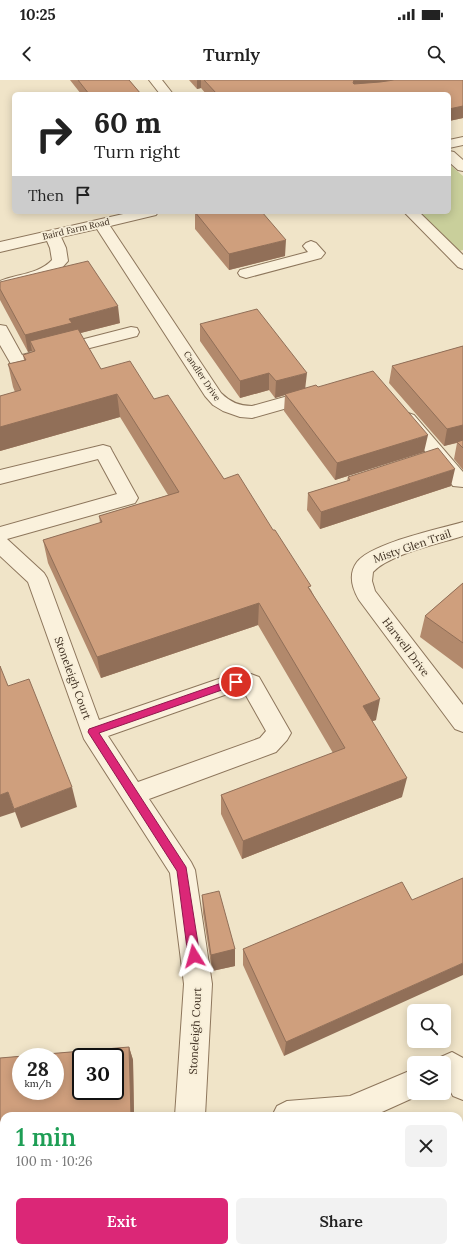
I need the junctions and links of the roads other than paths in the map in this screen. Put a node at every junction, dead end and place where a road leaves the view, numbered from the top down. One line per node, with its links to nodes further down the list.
1 (155, 80): 2 (street)
2 (165, 92)
3 (463, 141): 4 (street)
4 (451, 144)
5 (451, 157): 6 (street)
6 (463, 167)
7 (143, 214): 9 (street, Baird Farm Road)
8 (413, 214): 13 (street)
9 (101, 224): 10 (street, Baird Farm Road); 18 (street, Candler Drive)
10 (52, 235): 12 (street, Baird Farm Road); 15 (street)
11 (311, 246): 14 (street)
12 (0, 247)
13 (463, 264)
14 (246, 273)
15 (0, 287)
16 (0, 330): 17 (street)
17 (131, 332)
18 (332, 389)
19 (398, 407): 21 (street)
20 (457, 450): 21 (street)
21 (432, 458): 23 (street)
22 (0, 477): 25 (street)
23 (460, 481)
24 (463, 529): 27 (street, Misty Glen Trail)
25 (0, 534)
26 (0, 544): 29 (street, Stoneleigh Court)
27 (364, 567): 28 (street, Harwell Drive)
28 (463, 722)
29 (92, 732): 30 (street, Stoneleigh Court); 30 (street)
30 (134, 794): 34 (street, Stoneleigh Court)
31 (451, 1066): 33 (street)
32 (407, 1086): 35 (street)
33 (463, 1086)
34 (190, 1112)
35 (356, 1112)

